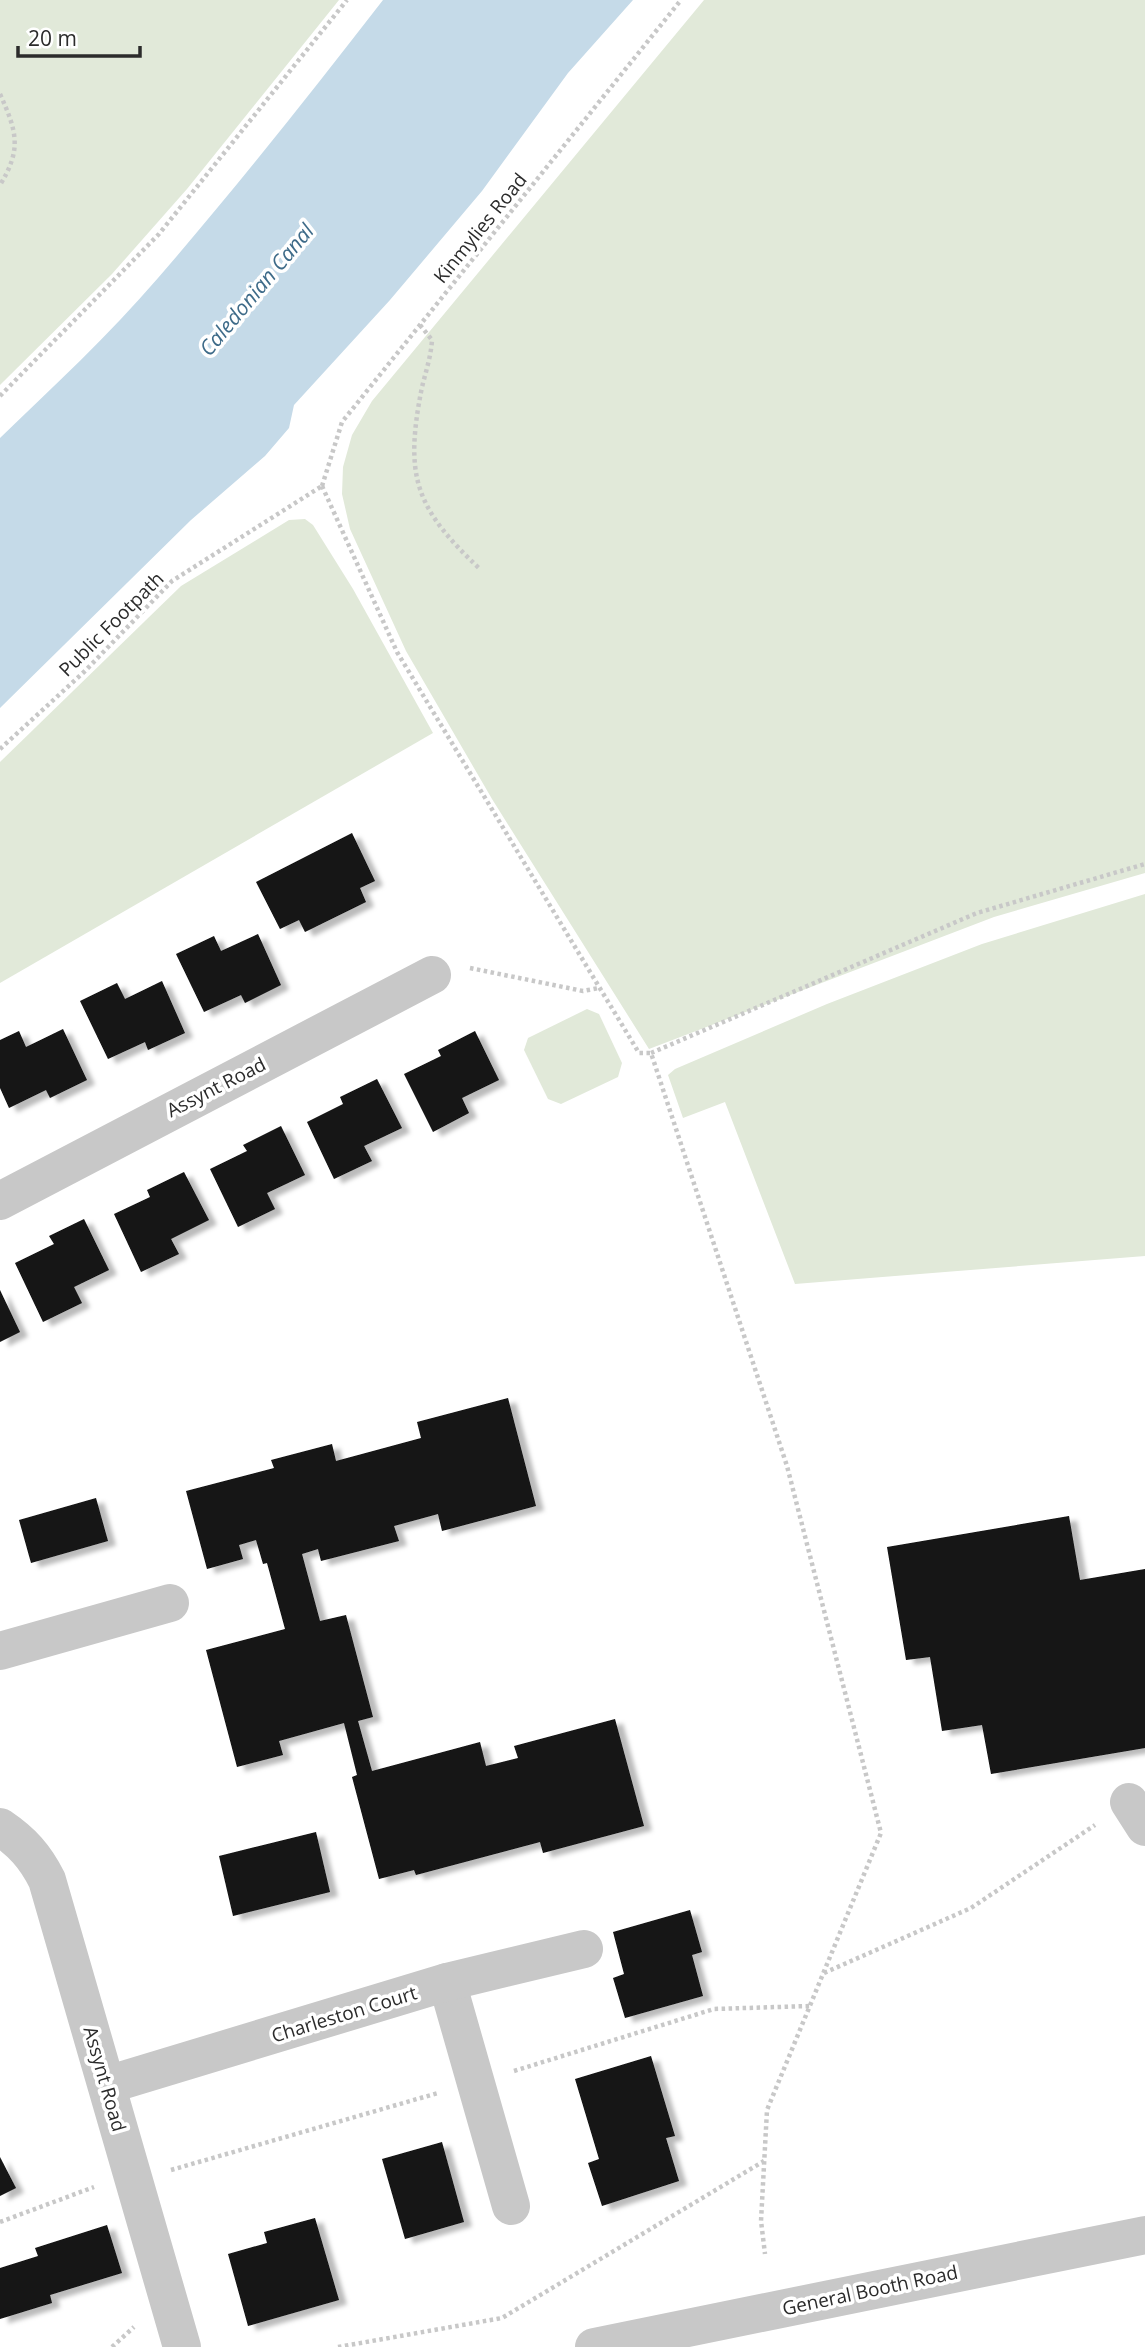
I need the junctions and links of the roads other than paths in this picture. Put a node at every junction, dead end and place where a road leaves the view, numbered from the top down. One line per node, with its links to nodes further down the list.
1 (432, 975): 2 (street, Assynt Road)
2 (0, 1201)
3 (170, 1603): 4 (street)
4 (15, 1646)
5 (0, 1827): 8 (street, Assynt Road)
6 (584, 1949): 7 (street, Charleston Court)
7 (447, 1982): 8 (street, Charleston Court); 9 (street)
8 (107, 2085): 11 (street, Assynt Road)
9 (511, 2206)
10 (1145, 2235): 12 (street, General Booth Road)
11 (182, 2347)
12 (594, 2347)

